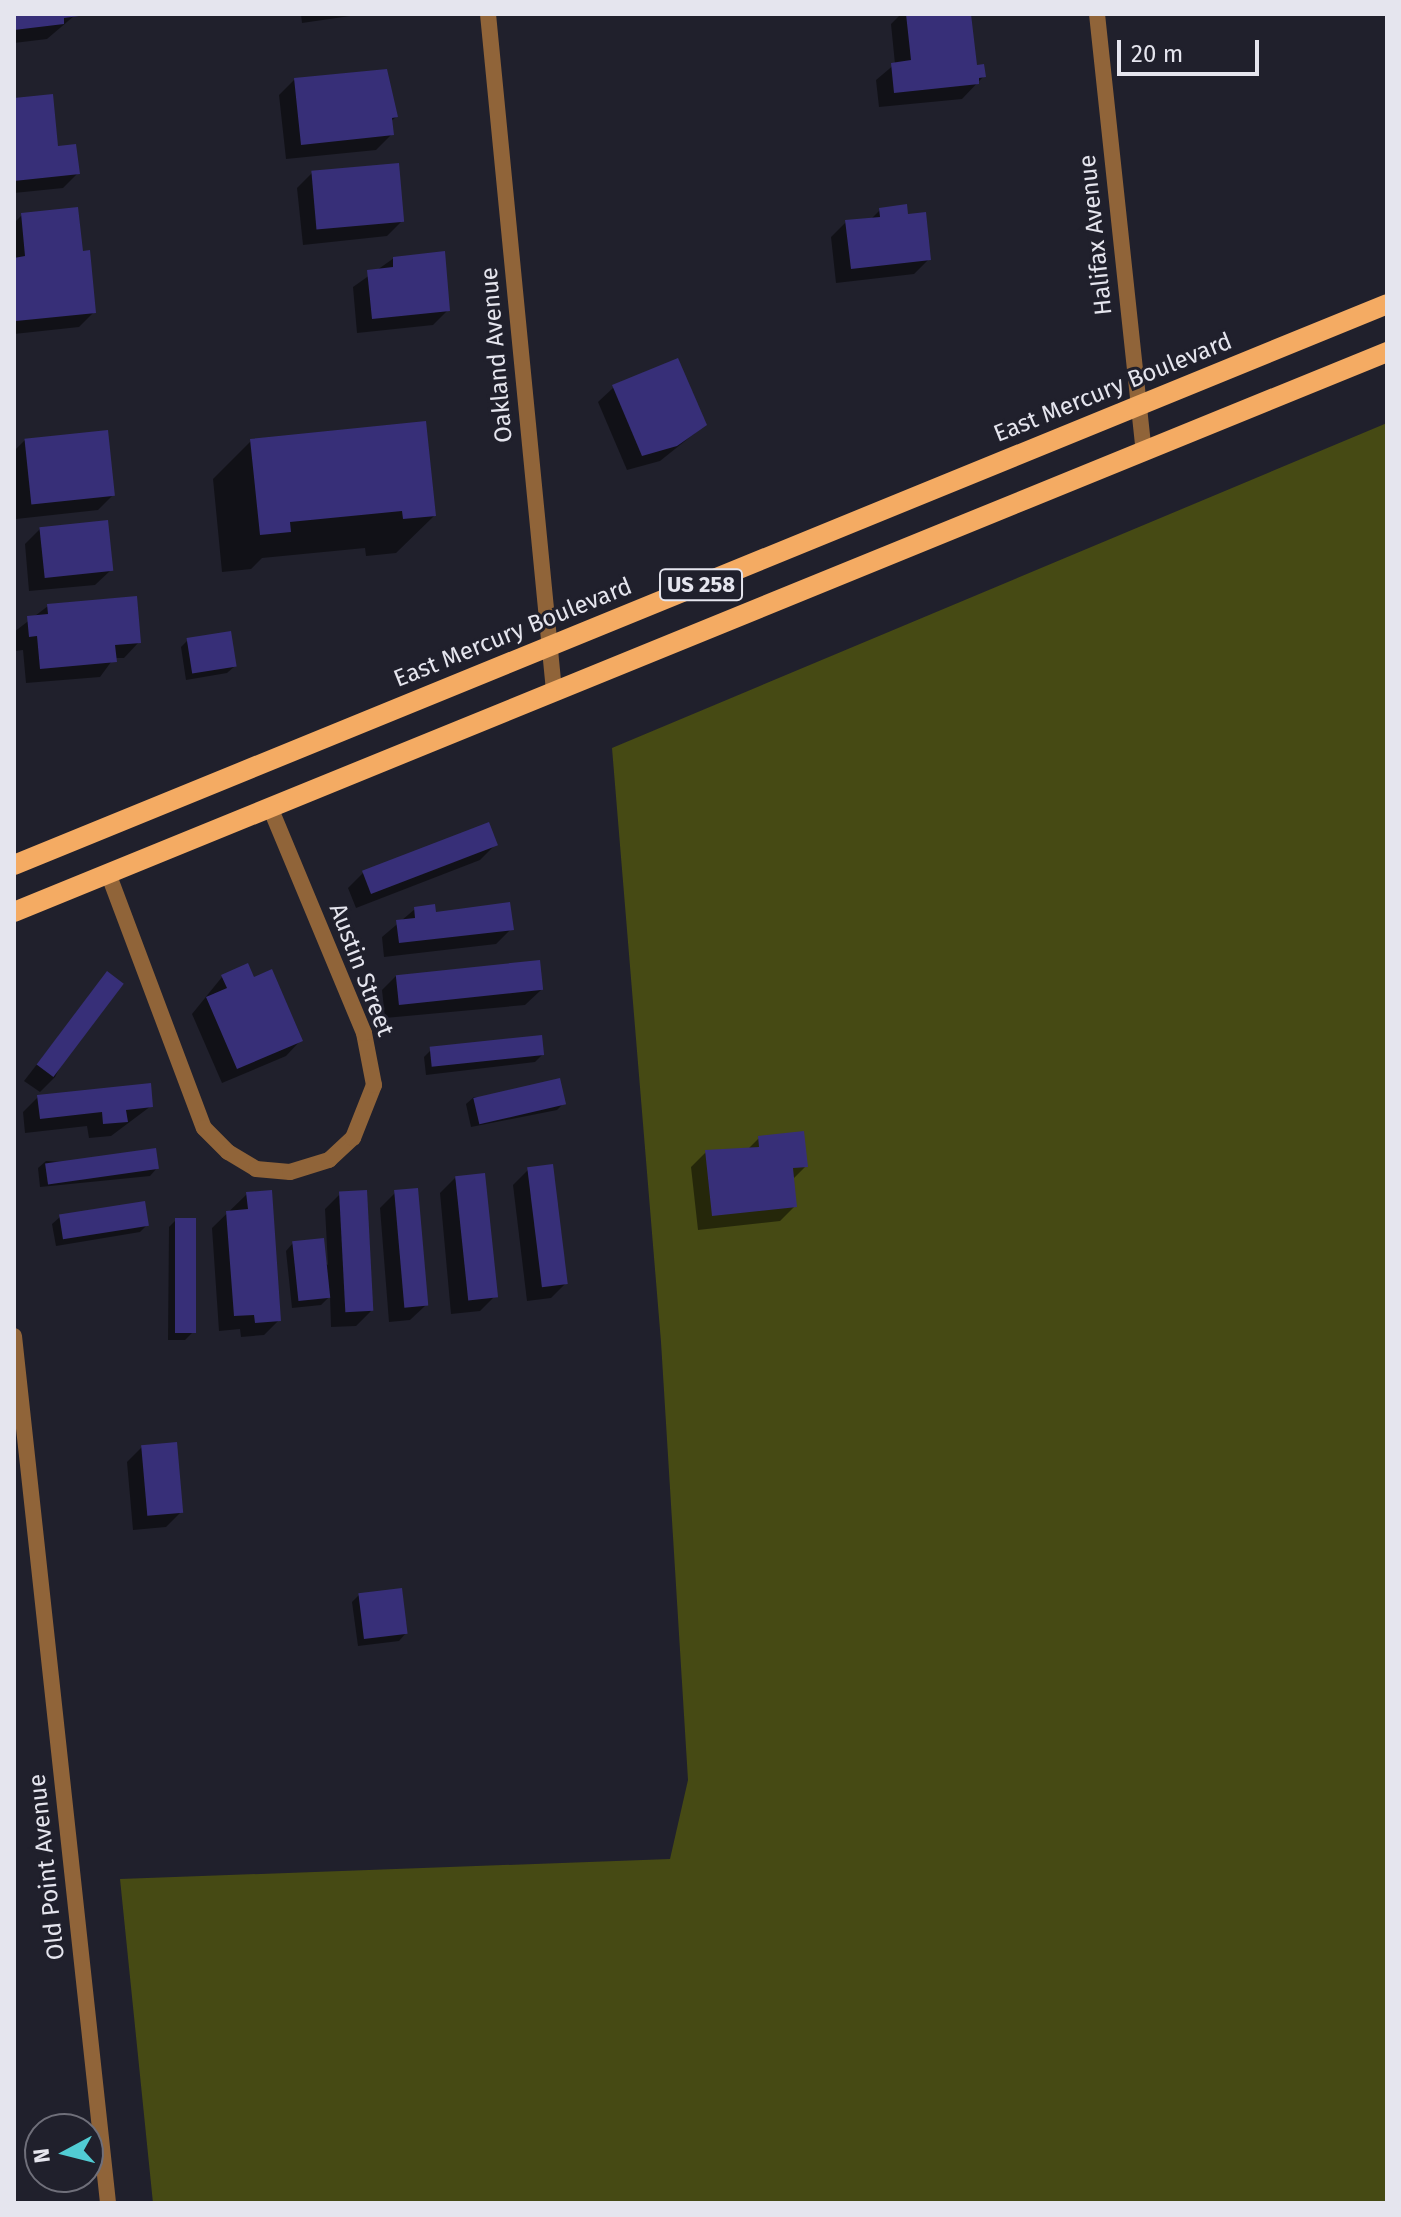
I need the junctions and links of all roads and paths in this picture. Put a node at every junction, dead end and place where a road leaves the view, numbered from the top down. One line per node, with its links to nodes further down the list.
1 (488, 14): 7 (street, Oakland Avenue)
2 (1097, 14): 5 (street, Halifax Avenue)
3 (1387, 304): 5 (main road, East Mercury Boulevard / US 258)
4 (1387, 352): 6 (main road, US 258)
5 (1139, 405): 6 (street, Halifax Avenue); 7 (main road, East Mercury Boulevard / US 258)
6 (1144, 451): 8 (main road, US 258)
7 (549, 645): 8 (street, Oakland Avenue); 10 (main road, East Mercury Boulevard / US 258)
8 (554, 691): 9 (main road, US 258)
9 (270, 807): 11 (main road, US 258); 11 (street, Austin Street)
10 (14, 865)
11 (108, 873): 12 (main road, US 258)
12 (14, 912)
13 (14, 1336): 14 (street, Old Point Avenue)
14 (108, 2203)

